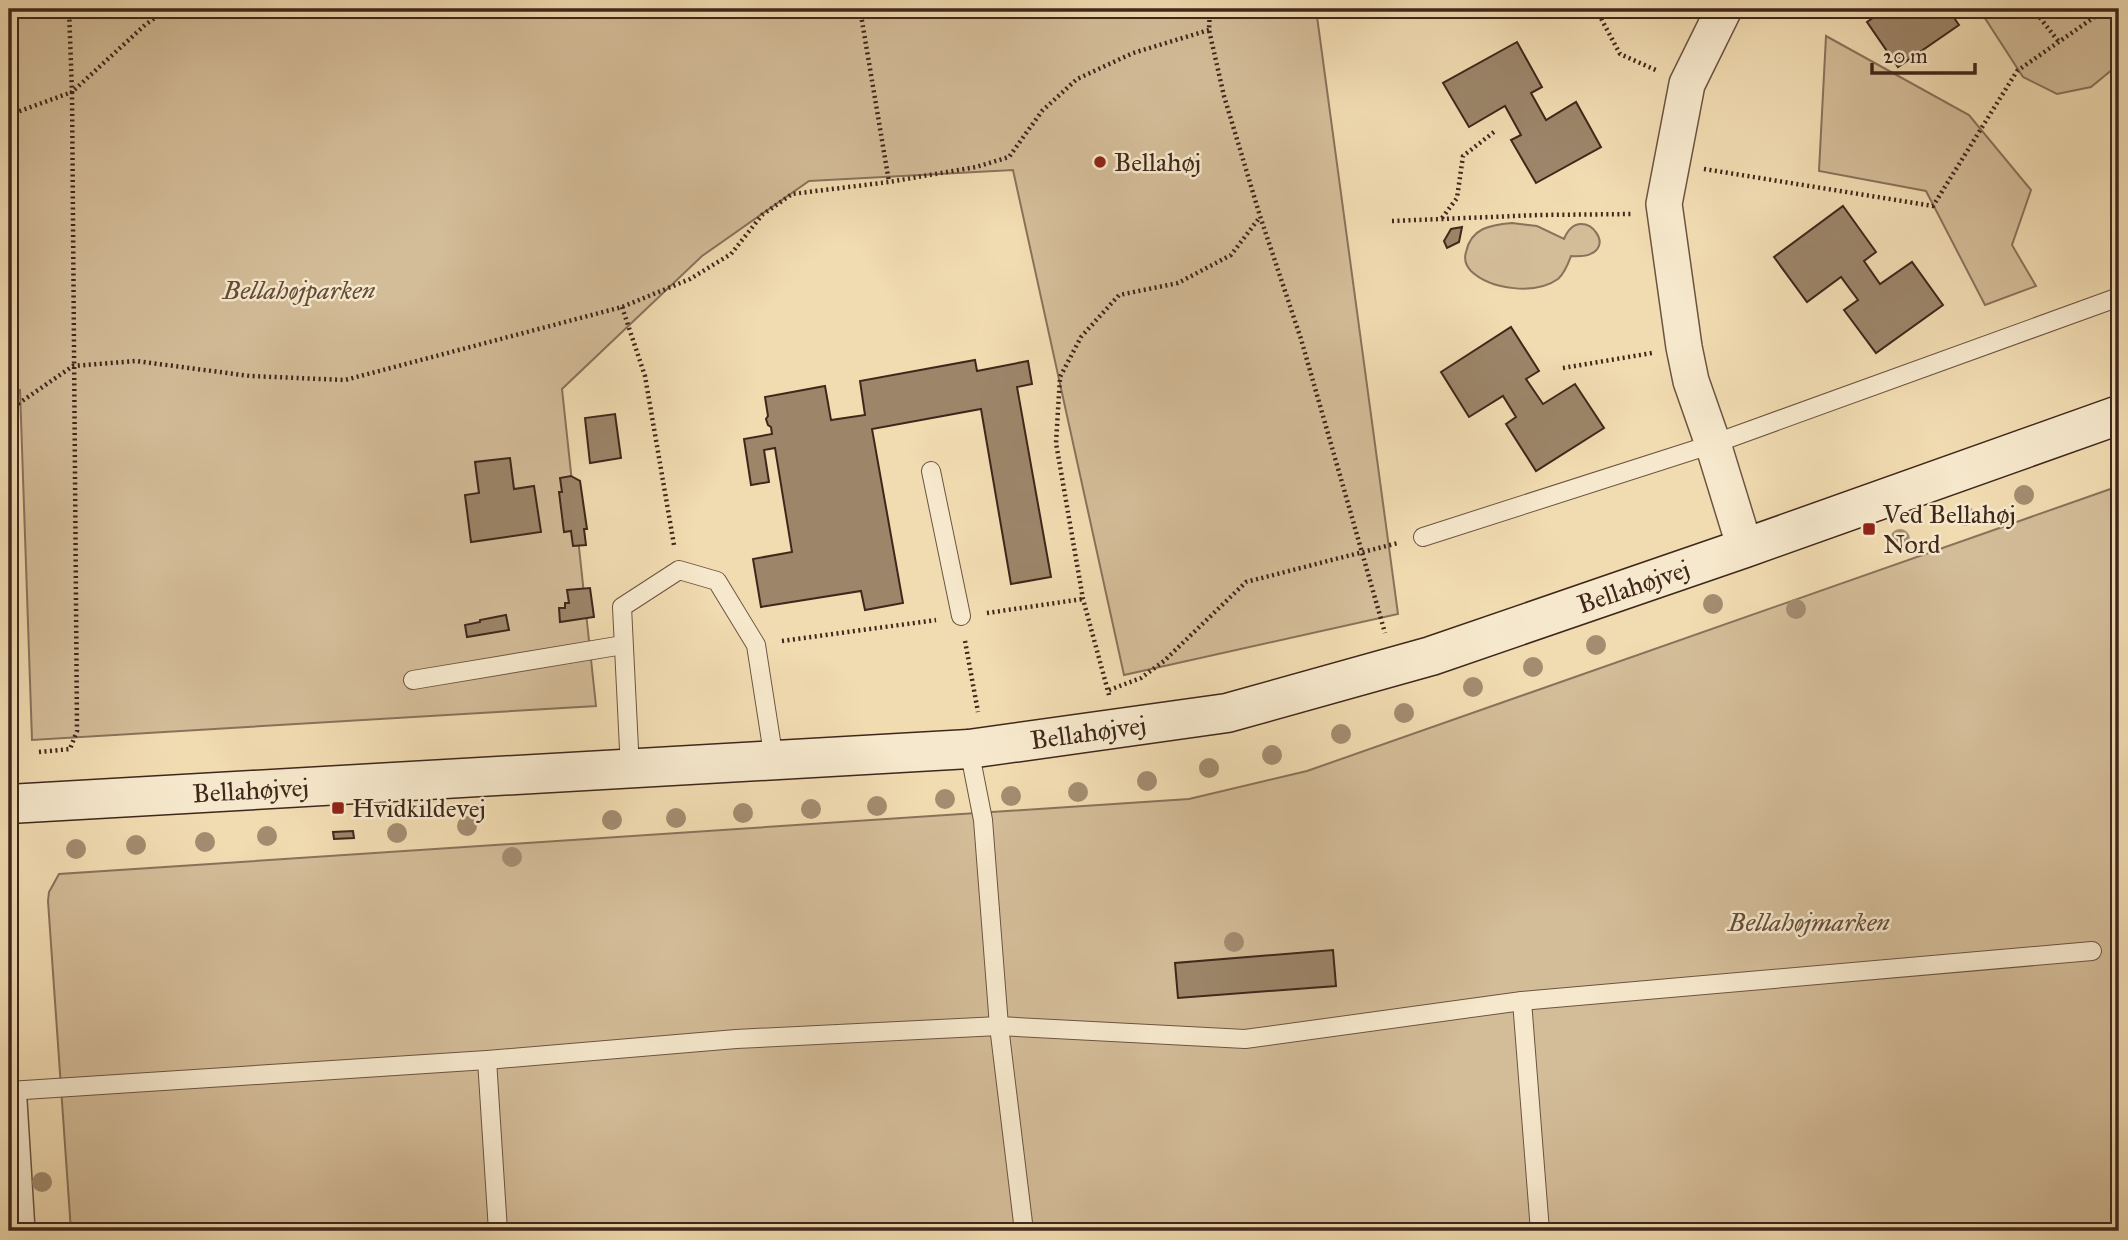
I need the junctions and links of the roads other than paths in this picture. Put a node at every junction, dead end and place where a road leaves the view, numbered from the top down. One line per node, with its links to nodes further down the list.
1 (1724, 9): 4 (street)
2 (2119, 297): 4 (lane)
3 (2119, 415): 7 (street, Bellahøjvej)
4 (1713, 444): 6 (lane); 7 (street)
5 (931, 471): 8 (lane)
6 (1423, 537)
7 (1745, 548): 11 (street, Bellahøjvej)
8 (961, 616)
9 (623, 645): 10 (lane); 12 (lane); 13 (lane)
10 (413, 680)
11 (969, 749): 12 (street, Bellahøjvej); 17 (lane)
12 (774, 760): 13 (street, Bellahøjvej)
13 (630, 769): 14 (street, Bellahøjvej)
14 (9, 804)
15 (2092, 951): 16 (lane)
16 (1522, 1001): 17 (lane); 24 (lane)
17 (999, 1026): 18 (lane); 23 (lane)
18 (487, 1059): 19 (lane); 22 (lane)
19 (9, 1091)
20 (9, 1101): 21 (street)
21 (17, 1231)
22 (498, 1231)
23 (1024, 1231)
24 (1540, 1231)

